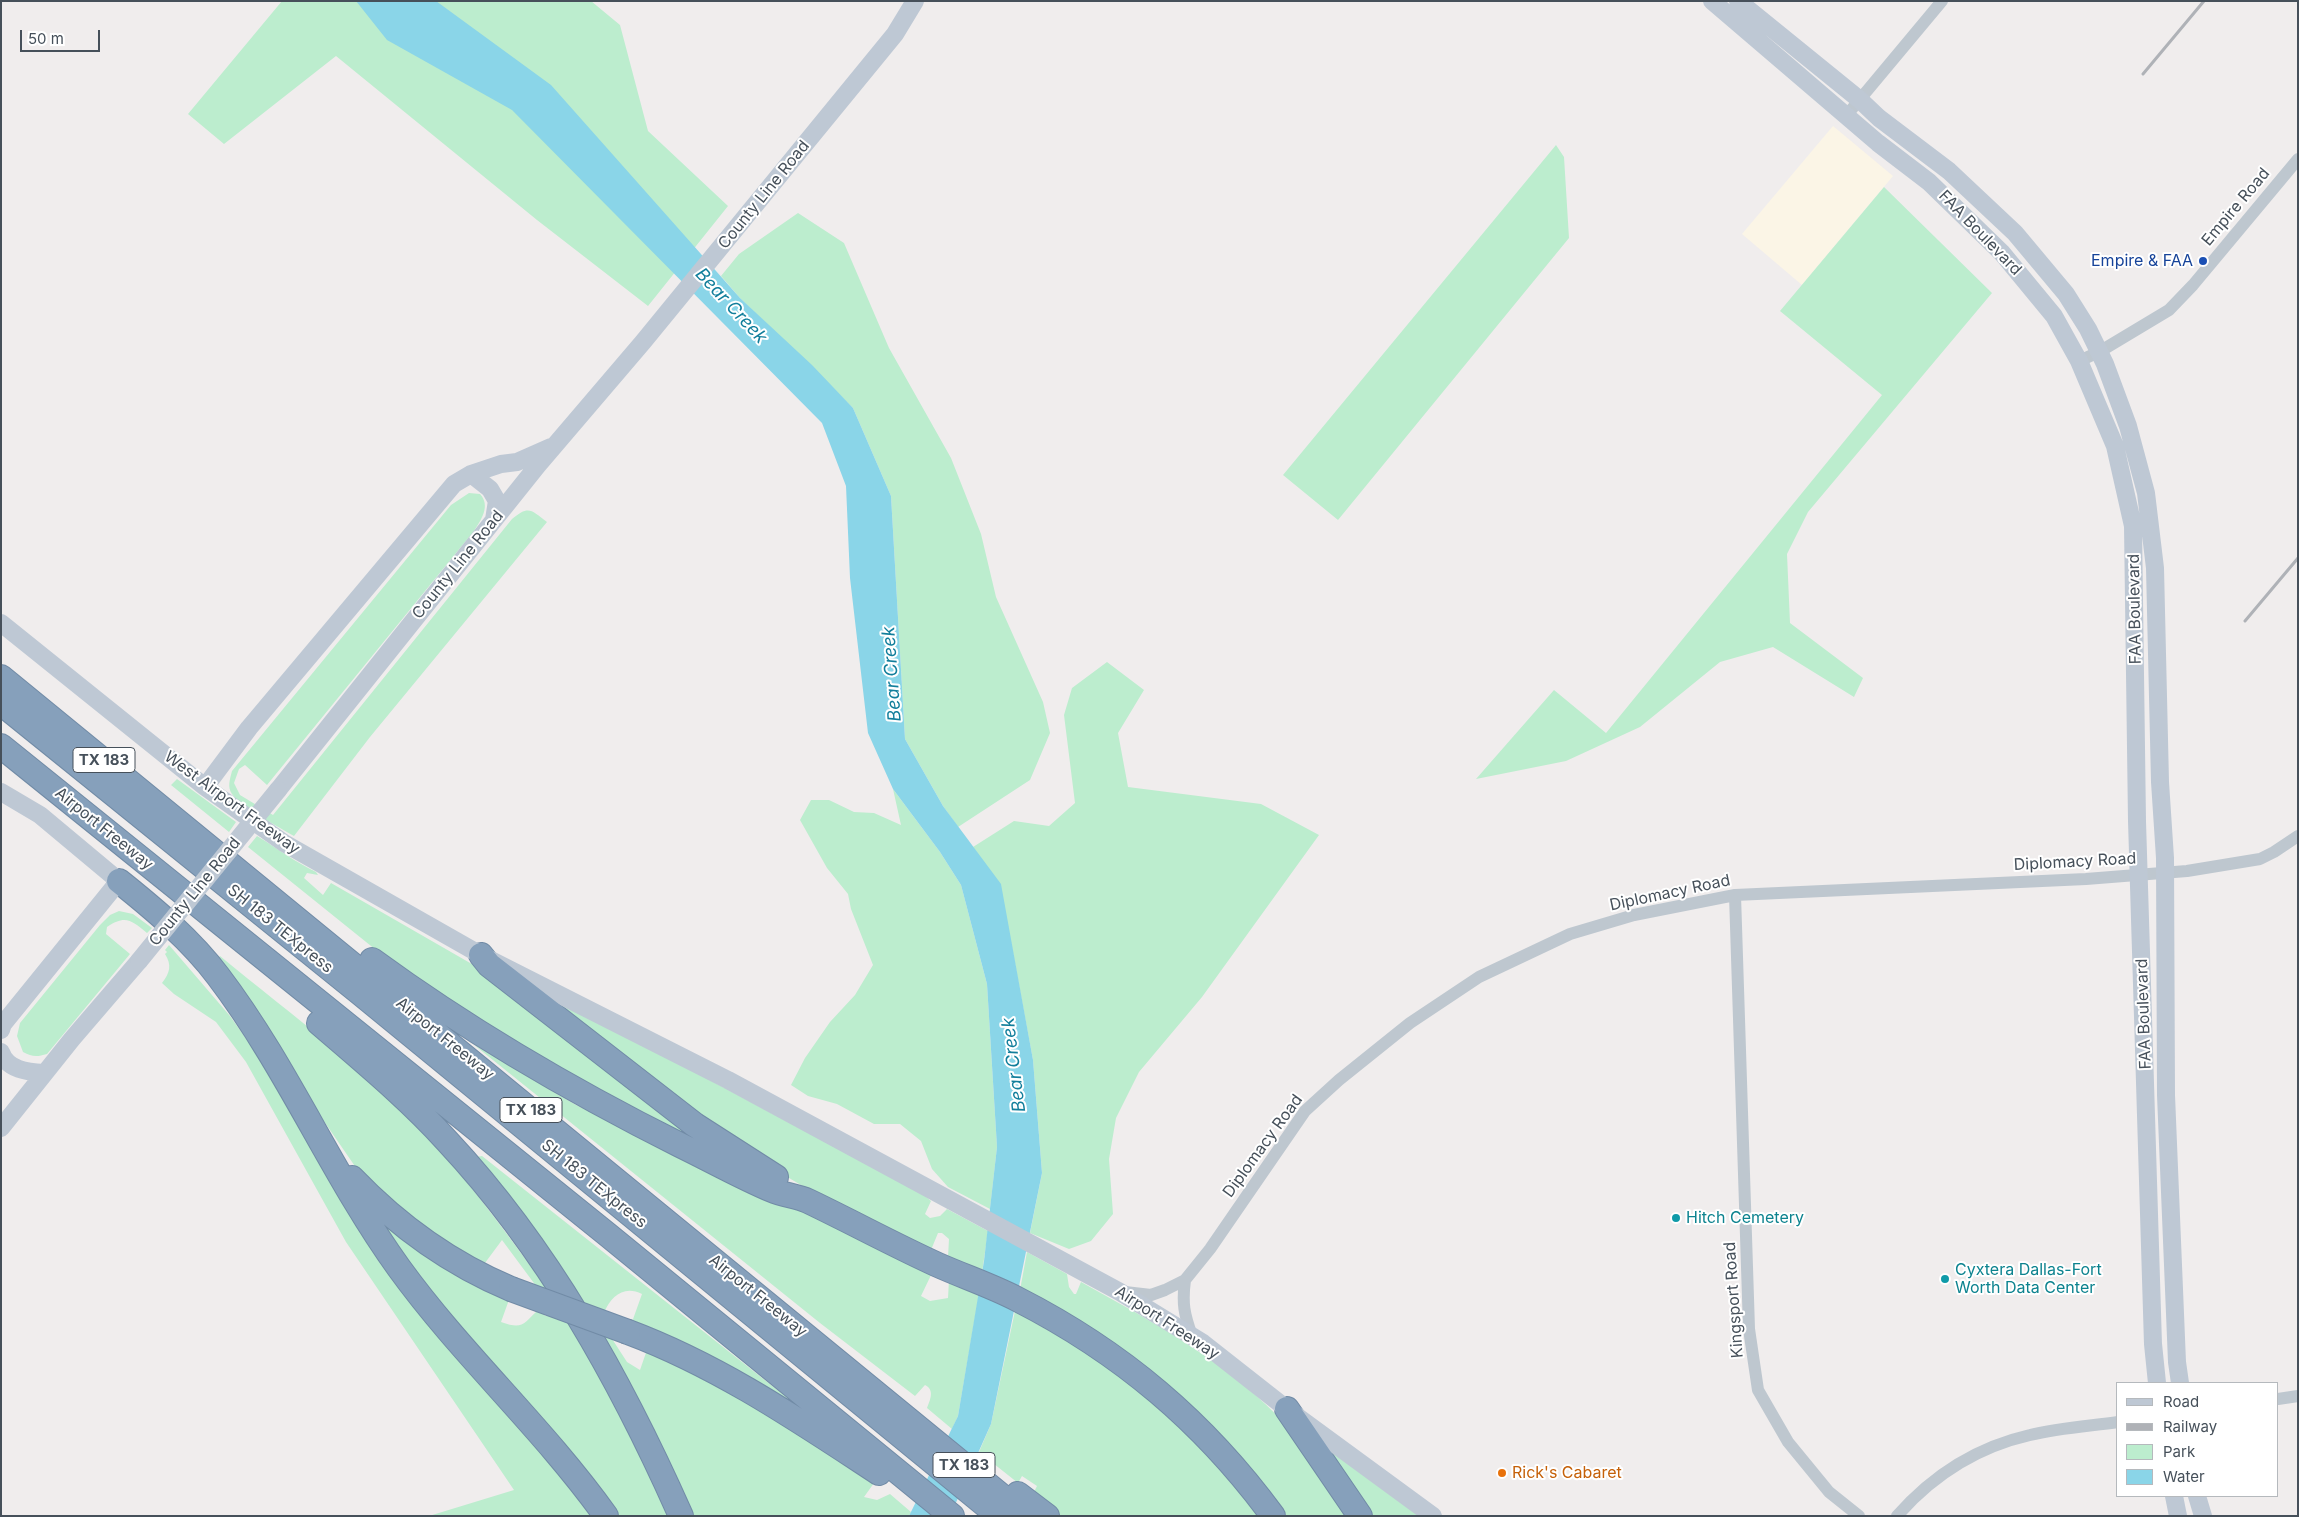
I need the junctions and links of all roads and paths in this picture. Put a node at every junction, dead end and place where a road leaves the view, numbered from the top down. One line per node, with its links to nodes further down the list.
1 (915, 1): 12 (street, County Line Road)
2 (1712, 1): 6 (street, FAA Boulevard)
3 (1738, 1): 5 (street, FAA Boulevard)
4 (1942, 1): 5 (street)
5 (1860, 100): 6 (street); 8 (street, FAA Boulevard)
6 (1846, 116): 9 (street, FAA Boulevard)
7 (2298, 159): 10 (street, Empire Road)
8 (1988, 208): 9 (street); 10 (street, FAA Boulevard)
9 (1975, 226): 11 (street, FAA Boulevard)
10 (2099, 352): 11 (street, Empire Road); 16 (street, FAA Boulevard)
11 (2079, 361): 17 (street, FAA Boulevard)
12 (557, 444): 13 (street); 14 (street, County Line Road)
13 (471, 474): 14 (street); 15 (street); 25 (street)
14 (519, 490): 15 (street, County Line Road)
15 (494, 520): 39 (street, County Line Road, bridge)
16 (2151, 523): 17 (street); 20 (street, FAA Boulevard)
17 (2133, 526): 21 (street, FAA Boulevard)
18 (1, 624): 25 (street, West Airport Freeway)
19 (1, 677): 28 (highway, Airport Freeway / TX 183)
20 (2158, 697): 21 (street); 29 (street, FAA Boulevard)
21 (2137, 699): 30 (street, FAA Boulevard)
22 (1, 703): 54 (highway, SH 183 TEXpress)
23 (1, 716): 54 (highway, SH 183 TEXpress)
24 (1, 746): 33 (highway, Airport Freeway / TX 183)
25 (205, 786): 34 (street, West Airport Freeway)
26 (1, 792): 31 (street)
27 (2298, 836): 29 (street, Diplomacy Road)
28 (207, 844): 42 (highway); 54 (highway, Airport Freeway / TX 183)
29 (2165, 873): 30 (street, Diplomacy Road); 38 (street, FAA Boulevard)
30 (2140, 875): 32 (street, Diplomacy Road); 37 (street, FAA Boulevard)
31 (119, 881): 35 (street); 41 (highway)
32 (1735, 895): 45 (street, Diplomacy Road); 66 (street, Kingsport Road)
33 (200, 907): 54 (highway, Airport Freeway / TX 183); 60 (highway)
34 (481, 956): 42 (highway); 46 (street, Airport Freeway)
35 (1, 1030)
36 (1, 1052): 39 (street)
37 (2145, 1060): 38 (street); 44 (street, FAA Boulevard)
38 (2166, 1060): 43 (street, FAA Boulevard)
39 (44, 1073): 40 (street, County Line Road)
40 (1, 1128)
41 (323, 1145): 54 (highway, bridge); 59 (highway)
42 (805, 1200): 63 (highway)
43 (2171, 1236): 44 (street); 49 (street, FAA Boulevard)
44 (2150, 1237): 48 (street, FAA Boulevard)
45 (1185, 1280): 46 (street, Diplomacy Road); 47 (street)
46 (1120, 1292): 47 (street, Airport Freeway)
47 (1192, 1336): 52 (street, Airport Freeway)
48 (2157, 1382)
49 (2180, 1382)
50 (2298, 1396): 51 (street)
51 (2279, 1399)
52 (1287, 1409): 64 (highway); 65 (street, Airport Freeway)
53 (2116, 1422): 67 (street)
54 (902, 1445): 57 (highway, Airport Freeway / TX 183); 58 (highway); 61 (highway, SH 183 TEXpress)
55 (2174, 1497): 68 (street)
56 (2197, 1497): 69 (street)
57 (944, 1509)
58 (1016, 1509): 62 (highway)
59 (606, 1516)
60 (681, 1516)
61 (980, 1516)
62 (1047, 1516)
63 (1274, 1516)
64 (1360, 1516)
65 (1433, 1516)
66 (1858, 1516)
67 (1897, 1516)
68 (2178, 1516)
69 (2203, 1516)

